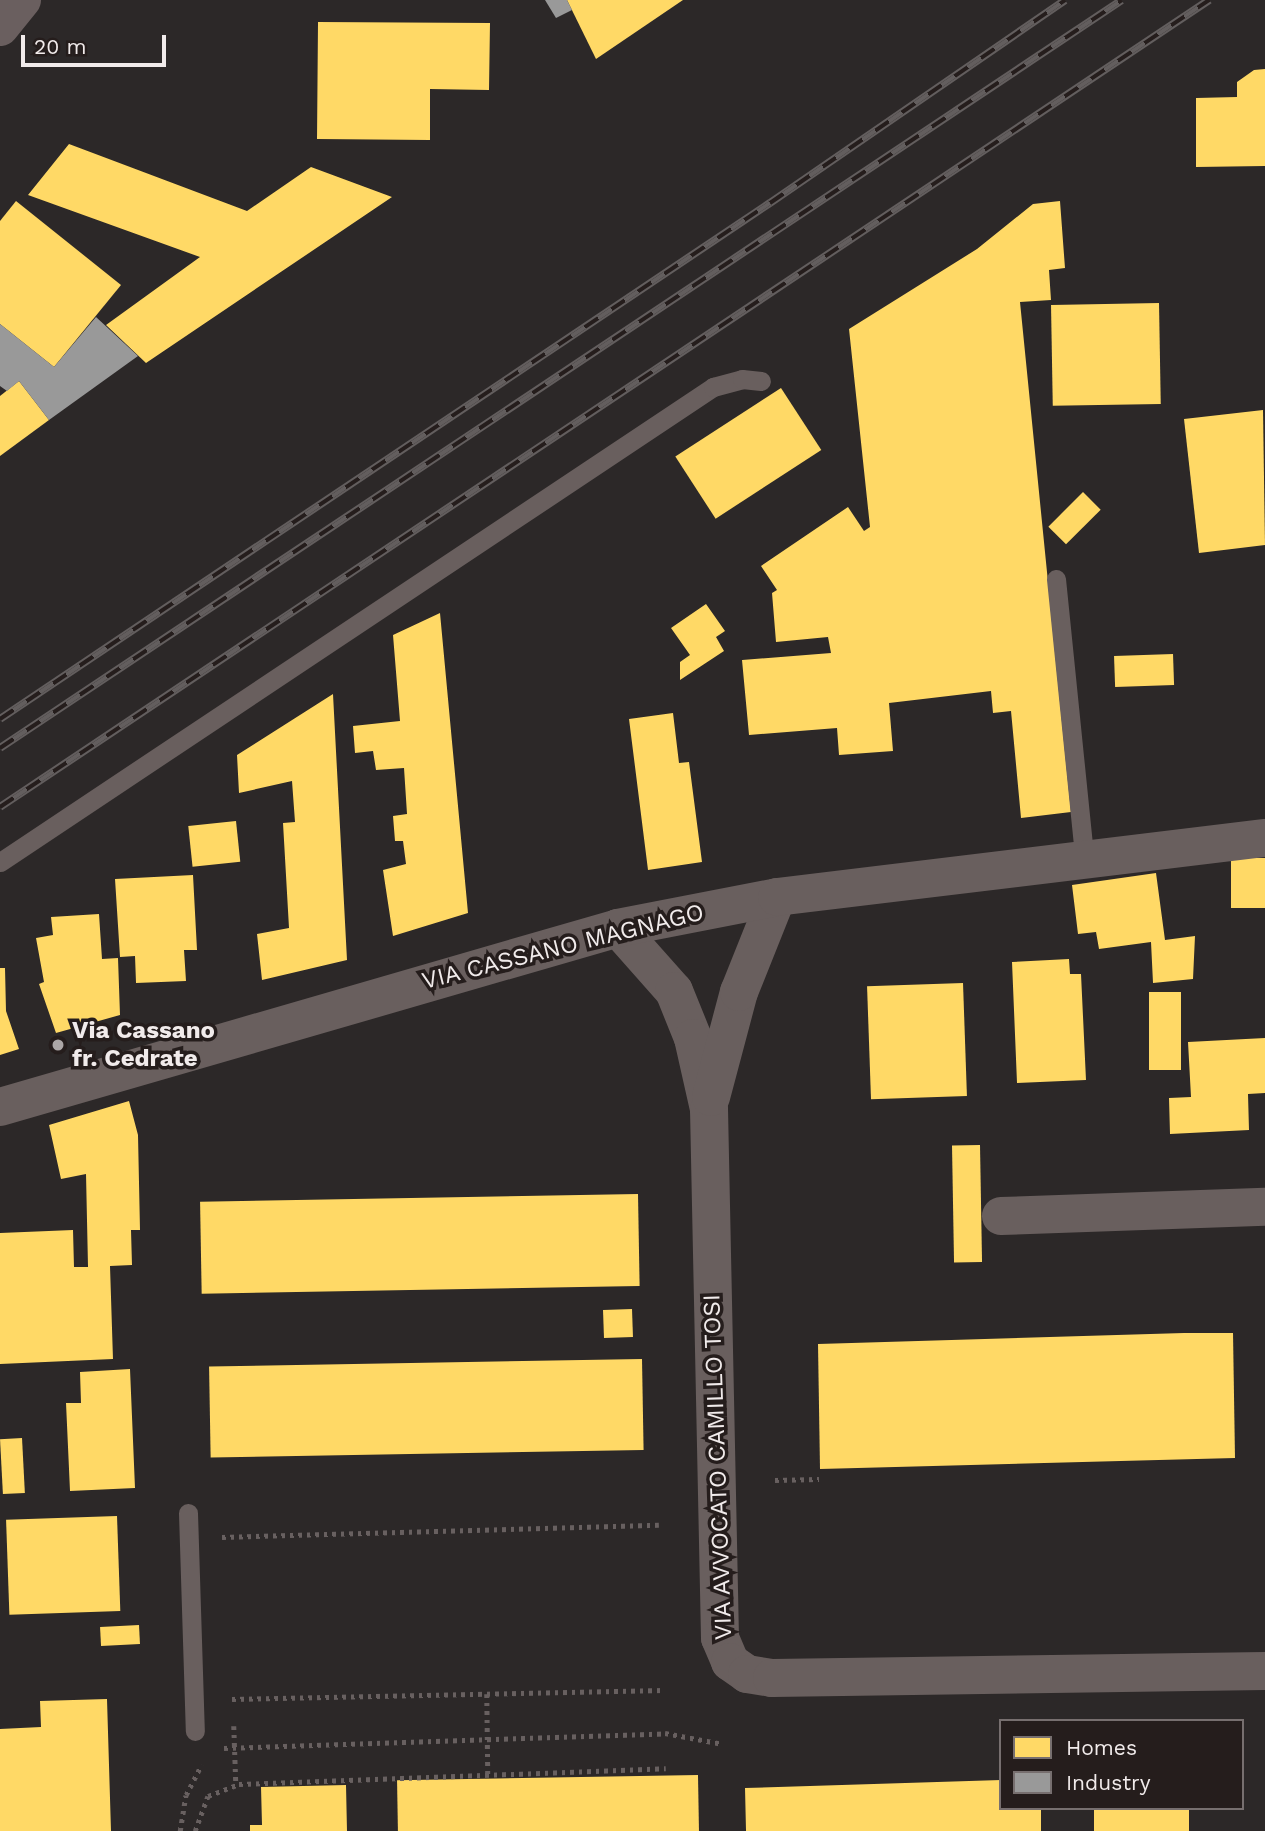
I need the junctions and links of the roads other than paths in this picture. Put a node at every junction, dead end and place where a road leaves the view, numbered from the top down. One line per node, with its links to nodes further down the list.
1 (22, 0): 2 (main road)
2 (0, 27)
3 (761, 382): 7 (lane)
4 (1056, 579): 6 (lane)
5 (1265, 838): 6 (street, VIA CASSANO MAGNAGO)
6 (1084, 857): 8 (street, VIA CASSANO MAGNAGO)
7 (0, 862)
8 (777, 897): 9 (street, VIA CASSANO MAGNAGO); 11 (street, VIA AVVOCATO CAMILLO TOSI)
9 (618, 928): 10 (street, VIA CASSANO MAGNAGO); 11 (street, VIA AVVOCATO CAMILLO TOSI)
10 (0, 1107)
11 (709, 1109): 15 (street, VIA AVVOCATO CAMILLO TOSI)
12 (1265, 1207): 13 (street)
13 (1001, 1216)
14 (188, 1513): 16 (lane)
15 (1265, 1671)
16 (195, 1731)

